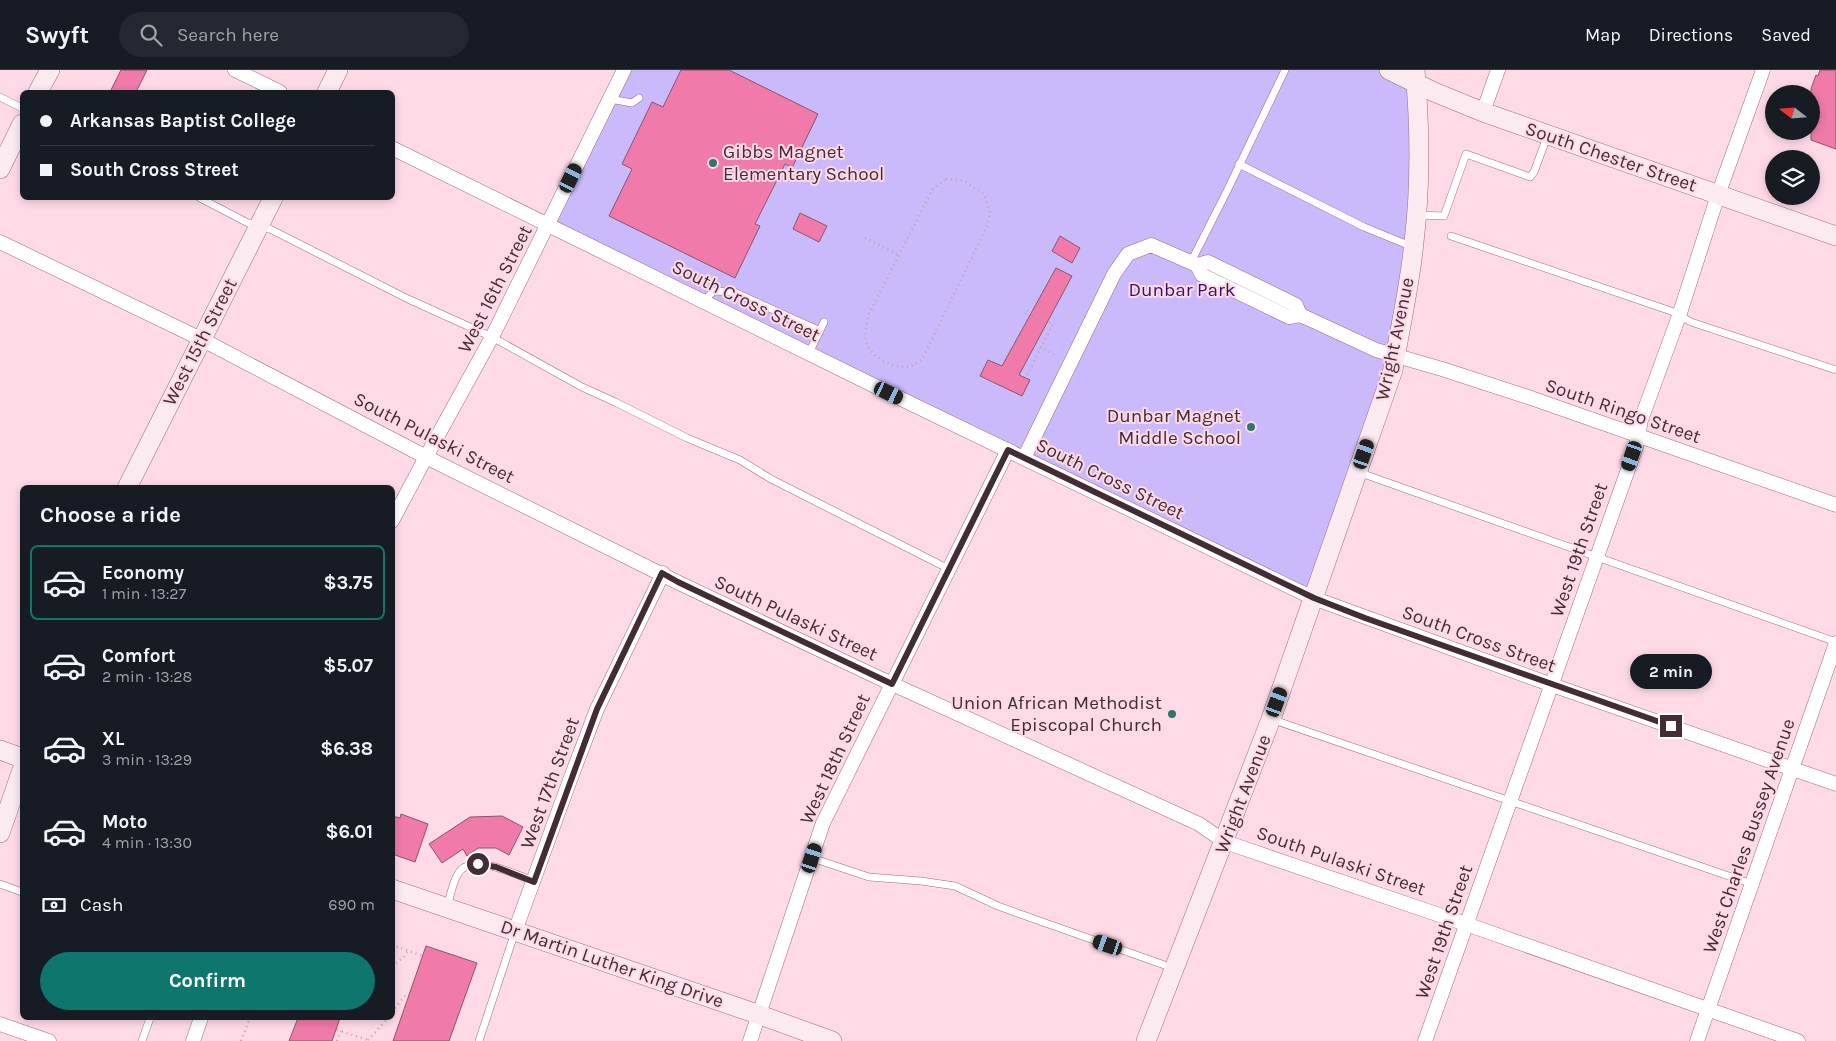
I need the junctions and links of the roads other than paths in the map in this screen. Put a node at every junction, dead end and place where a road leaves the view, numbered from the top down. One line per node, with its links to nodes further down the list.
1 (50, 70): 10 (main road)
2 (235, 70): 11 (street)
3 (338, 70): 12 (main road)
4 (624, 70): 15 (street, West 16th Street)
5 (1285, 70): 21 (lane)
6 (1389, 70): 9 (main road, South Chester Street)
7 (1498, 70): 17 (street)
8 (1764, 70): 23 (street, West 19th Street)
9 (1416, 77): 17 (main road, South Chester Street); 26 (main road, Wright Avenue)
10 (39, 90)
11 (276, 90)
12 (328, 90)
13 (0, 97): 16 (lane)
14 (639, 98): 15 (lane)
15 (610, 99): 28 (street, West 16th Street)
16 (20, 107)
17 (1483, 112): 19 (main road, South Chester Street)
18 (20, 128): 22 (main road)
19 (1548, 134): 23 (main road, South Chester Street); 26 (lane)
20 (395, 150): 28 (street, South Cross Street)
21 (1239, 164): 32 (lane); 33 (lane)
22 (0, 169)
23 (1718, 194): 30 (main road, South Chester Street); 35 (street, West 19th Street)
24 (204, 200): 27 (lane)
25 (273, 200): 27 (main road, West 15th Street)
26 (1416, 220): 32 (main road, Wright Avenue)
27 (259, 226): 38 (lane); 39 (main road, West 15th Street)
28 (548, 226): 34 (street, South Cross Street); 38 (street, West 16th Street)
29 (1451, 236): 35 (lane)
30 (1836, 236)
31 (0, 242): 39 (street, South Pulaski Street)
32 (1414, 247): 41 (main road, Wright Avenue)
33 (1194, 264): 41 (street, South Ringo Street); 46 (street)
34 (703, 301): 37 (lane); 40 (street, South Cross Street)
35 (1679, 316): 42 (lane); 43 (street, West 19th Street)
36 (824, 322): 37 (lane)
37 (820, 332): 40 (lane)
38 (492, 337): 45 (street, West 16th Street); 52 (lane)
39 (201, 339): 45 (street, South Pulaski Street); 48 (main road, West 15th Street)
40 (809, 353): 44 (street, South Cross Street)
41 (1395, 357): 43 (street, South Ringo Street); 47 (main road, Wright Avenue)
42 (1836, 370)
43 (1637, 435): 49 (street, South Ringo Street); 51 (street, West 19th Street)
44 (1008, 450): 46 (street, South Cross Street); 52 (street, West 18th Street)
45 (426, 456): 50 (street, West 16th Street); 53 (street, South Pulaski Street)
46 (1024, 458): 54 (street, South Cross Street)
47 (1358, 472): 51 (lane); 54 (main road, Wright Avenue)
48 (128, 485)
49 (1836, 506)
50 (395, 516)
51 (1596, 558): 55 (lane); 57 (street, West 19th Street)
52 (949, 569): 56 (street, West 18th Street)
53 (662, 573): 56 (street, South Pulaski Street); 68 (street, West 17th Street)
54 (1314, 598): 57 (street, South Cross Street); 58 (main road, Wright Avenue)
55 (1836, 643): 61 (street, West Charles Bussey Avenue)
56 (892, 684): 66 (street, South Pulaski Street); 67 (street, West 18th Street)
57 (1552, 685): 61 (street, South Cross Street); 64 (street, West 19th Street)
58 (1271, 719): 64 (lane); 66 (main road, Wright Avenue)
59 (0, 750): 60 (main road)
60 (20, 757)
61 (1793, 768): 63 (street, South Cross Street); 70 (street, West Charles Bussey Avenue)
62 (20, 776): 65 (main road)
63 (1836, 784)
64 (1510, 800): 70 (lane); 74 (street, West 19th Street)
65 (0, 833)
66 (1225, 842): 74 (street, South Pulaski Street); 76 (main road, Wright Avenue)
67 (812, 858): 76 (lane); 78 (street, West 18th Street)
68 (534, 882): 73 (lane); 75 (street, West 17th Street)
69 (0, 884): 72 (lane)
70 (1752, 884): 77 (street, West Charles Bussey Avenue)
71 (395, 890): 73 (main road, Dr Martin Luther King Drive)
72 (20, 891)
73 (447, 908): 75 (main road, Dr Martin Luther King Drive)
74 (1466, 924): 77 (street, South Pulaski Street); 89 (street, West 19th Street)
75 (515, 931): 78 (main road, Dr Martin Luther King Drive); 85 (lane, West 17th Street)
76 (1174, 968): 88 (main road, Wright Avenue)
77 (1708, 1010): 90 (street, West Charles Bussey Avenue); 91 (street, South Pulaski Street)
78 (760, 1014): 86 (street, West 18th Street); 87 (main road, Dr Martin Luther King Drive)
79 (149, 1020): 83 (lane)
80 (200, 1020): 84 (street)
81 (0, 1024): 82 (street)
82 (50, 1041)
83 (142, 1041)
84 (193, 1041)
85 (479, 1041)
86 (750, 1041)
87 (832, 1041)
88 (1146, 1041)
89 (1425, 1041)
90 (1697, 1041)
91 (1798, 1041)

